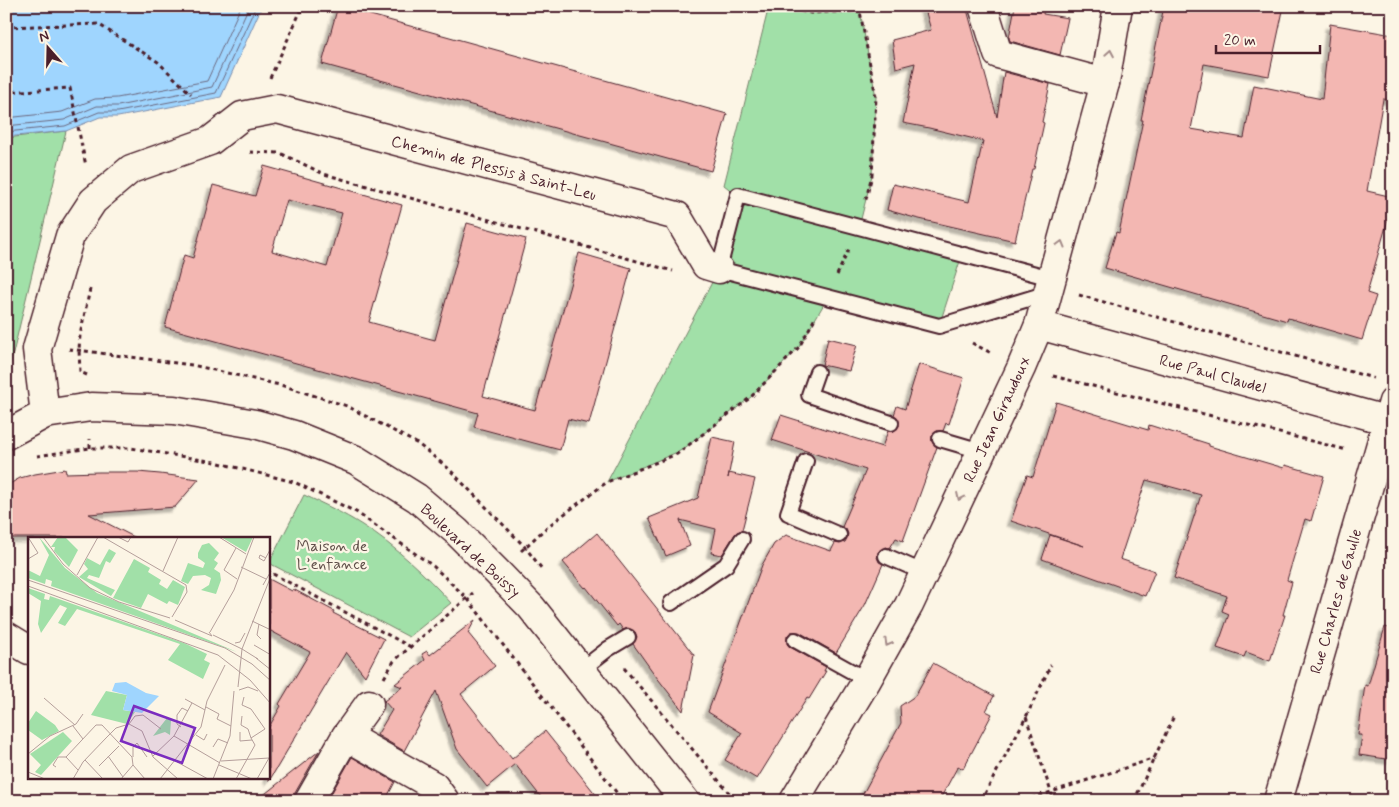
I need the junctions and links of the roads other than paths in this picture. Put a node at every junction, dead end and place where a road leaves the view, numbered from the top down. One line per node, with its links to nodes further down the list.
1 (983, 6): 3 (street)
2 (1118, 6): 3 (street, Rue Jean Giraudoux, one-way to 2)
3 (1105, 83): 5 (street, Rue Jean Giraudoux, one-way to 3)
4 (713, 267): 5 (lane); 5 (lane); 8 (street, Chemin de Plessis à Saint-Leu)
5 (1049, 286): 6 (street, Rue Jean Giraudoux)
6 (1039, 325): 9 (street, Rue Paul Claudel); 13 (street, Rue Jean Giraudoux)
7 (817, 372): 10 (lane)
8 (46, 414): 11 (street, Boulevard de Boissy); 24 (street, Boulevard de Boissy)
9 (1391, 415): 32 (street, Rue Charles de Gaulle)
10 (891, 423)
11 (6, 434)
12 (940, 439): 13 (lane)
13 (981, 452): 18 (street, Rue Jean Giraudoux, one-way to 18)
14 (806, 461): 15 (lane)
15 (839, 535)
16 (742, 538): 19 (lane)
17 (886, 556): 18 (lane)
18 (924, 573): 25 (street, Rue Jean Giraudoux, one-way to 25)
19 (671, 603)
20 (6, 636): 23 (street)
21 (628, 637): 24 (lane)
22 (795, 640): 25 (lane)
23 (28, 649)
24 (581, 670): 30 (street, Boulevard de Boissy)
25 (867, 680): 31 (street, Rue Jean Giraudoux)
26 (369, 704): 27 (street)
27 (346, 736): 28 (street); 29 (street)
28 (309, 801)
29 (445, 801)
30 (684, 801)
31 (794, 801)
32 (1278, 801)

